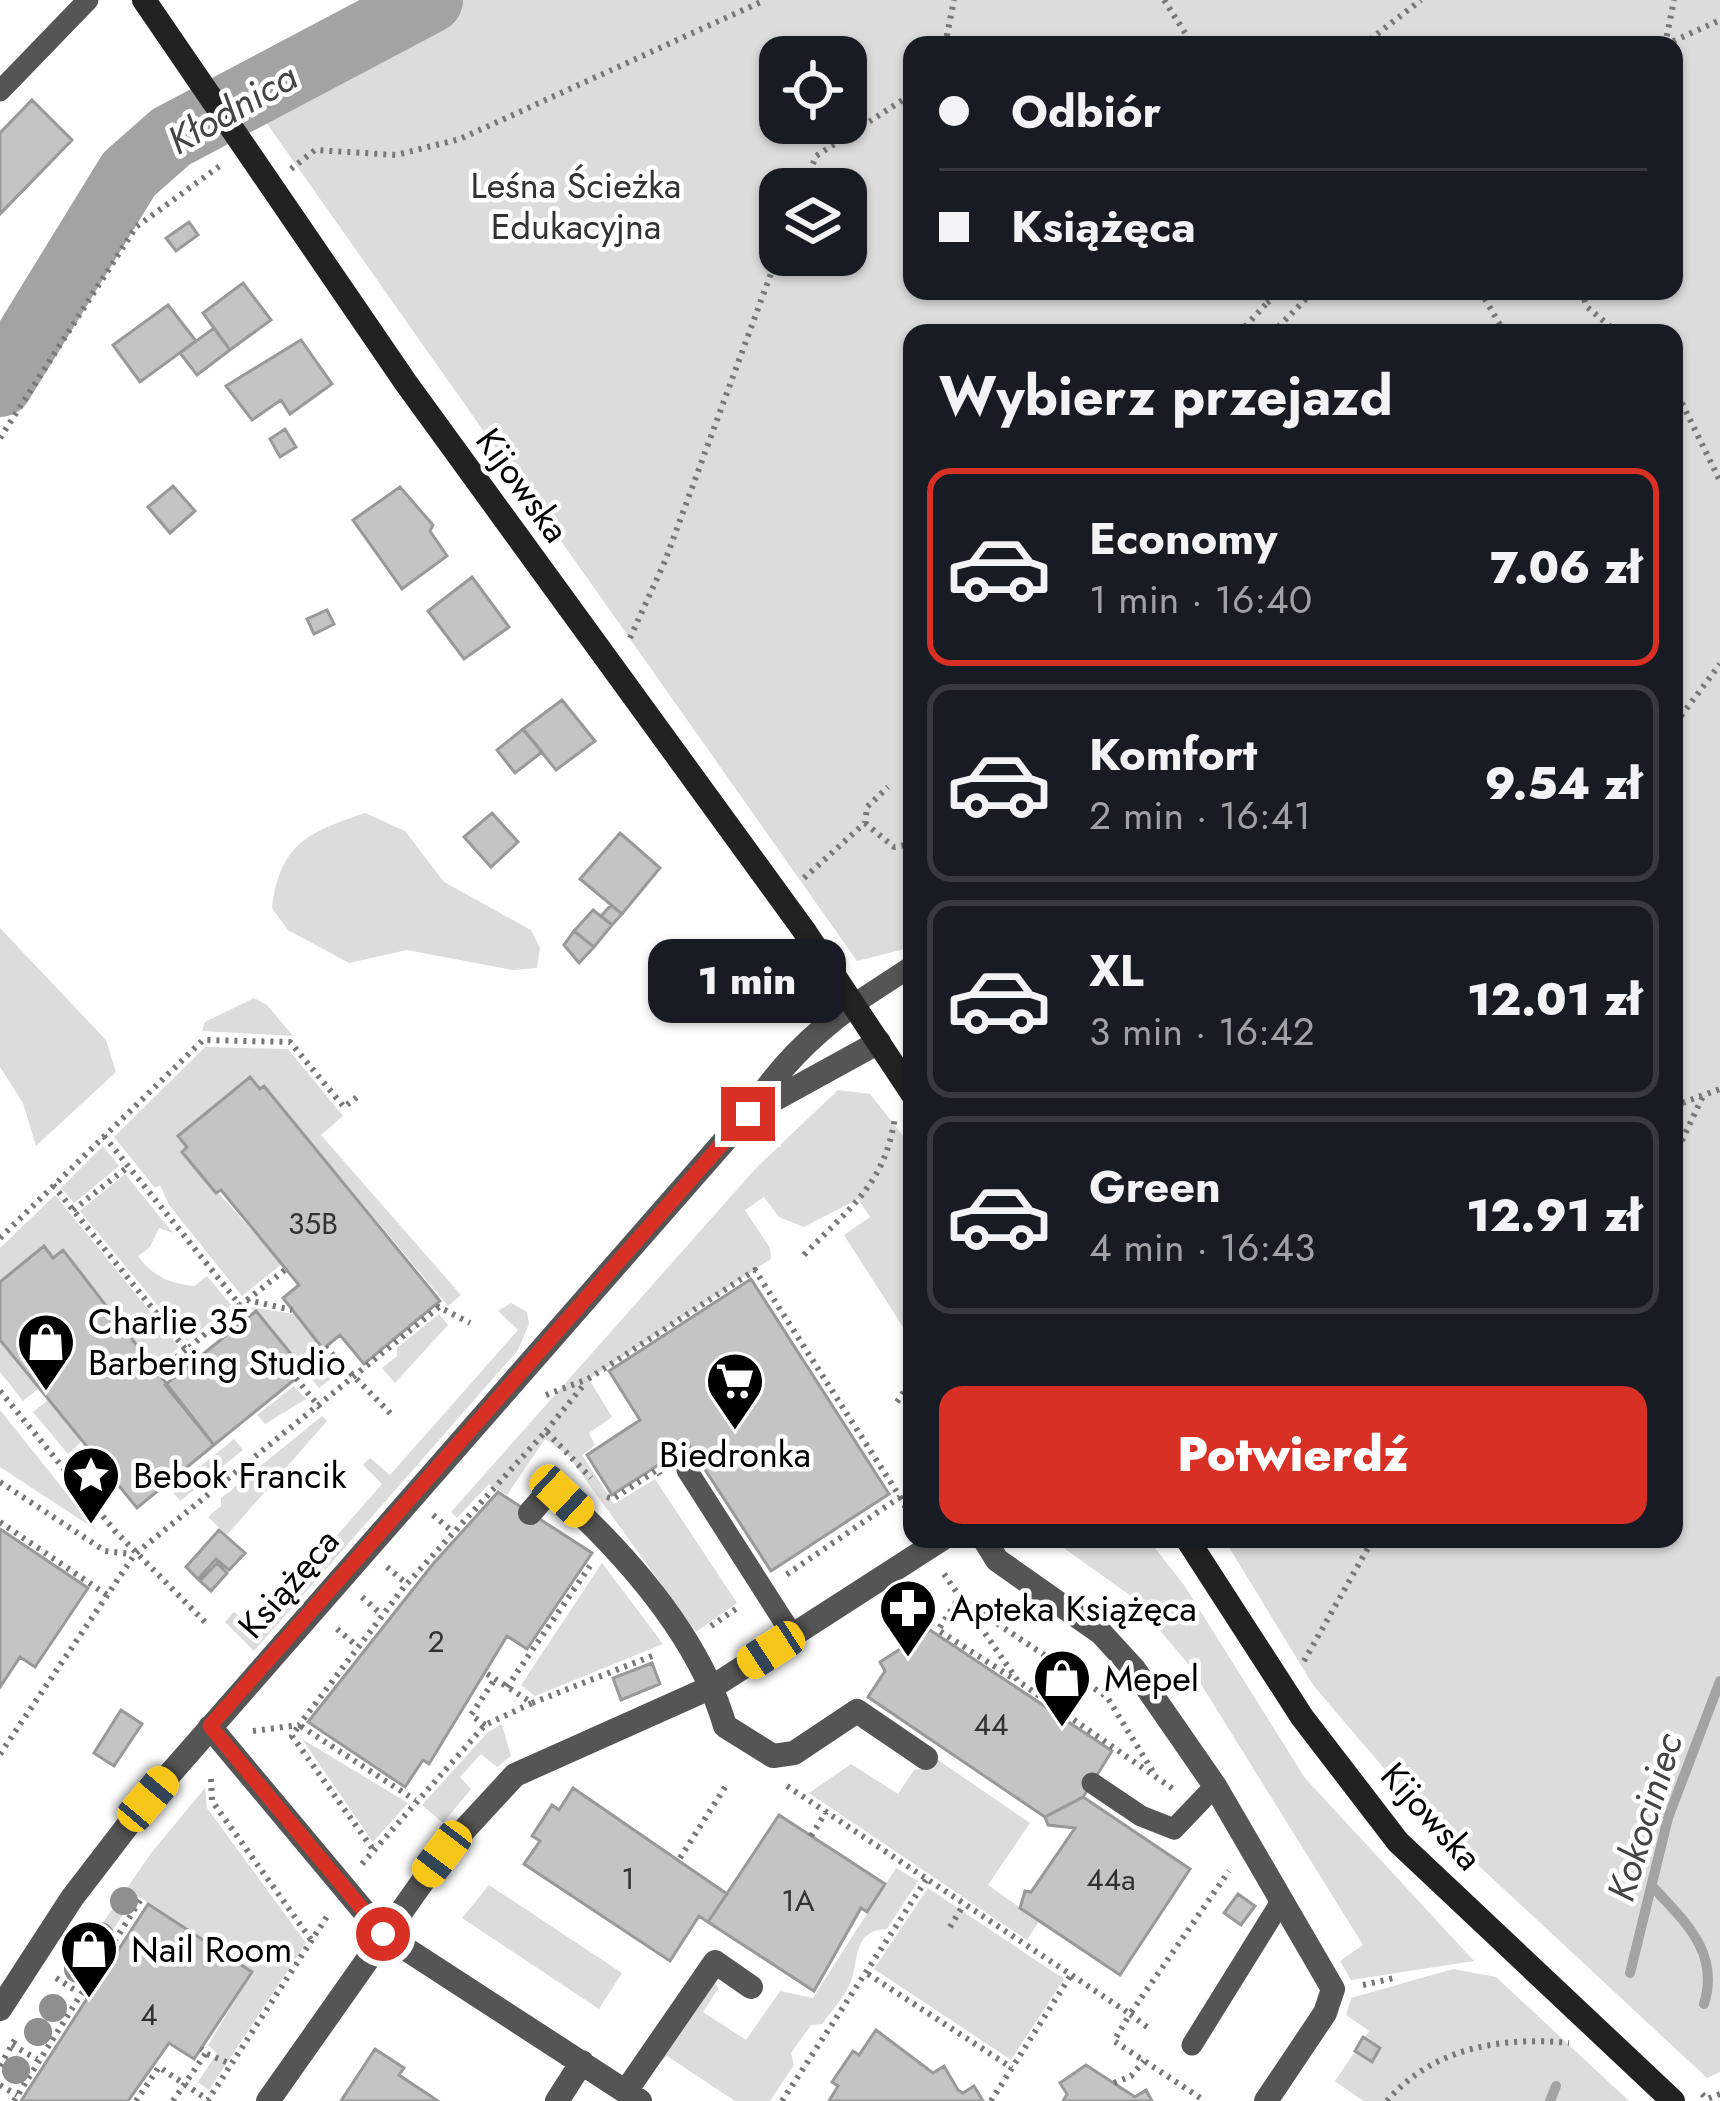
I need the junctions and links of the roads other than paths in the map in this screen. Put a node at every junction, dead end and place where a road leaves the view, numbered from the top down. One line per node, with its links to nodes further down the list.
1 (88, 0): 3 (lane)
2 (144, 0): 5 (street, Kijowska)
3 (0, 91)
4 (903, 972): 5 (lane)
5 (854, 1004): 6 (street, Kijowska); 8 (street)
6 (879, 1042): 7 (street, Kijowska); 8 (street)
7 (903, 1098)
8 (748, 1114): 16 (street, Książęca)
9 (687, 1470): 14 (lane)
10 (530, 1513): 15 (street)
11 (929, 1548): 14 (street)
12 (990, 1548): 19 (street)
13 (1193, 1548): 30 (street, Kijowska)
14 (793, 1636): 15 (street)
15 (714, 1686): 17 (street); 21 (street)
16 (210, 1726): 21 (street); 23 (street, Książęca)
17 (926, 1758)
18 (1092, 1783): 19 (lane)
19 (1215, 1786): 20 (street)
20 (1282, 1900): 24 (lane); 29 (street)
21 (383, 1934): 25 (street); 27 (street)
22 (751, 1987): 26 (street)
23 (0, 2009)
24 (1192, 2045)
25 (582, 2062): 26 (street); 28 (street)
26 (633, 2096)
27 (268, 2101)
28 (557, 2101)
29 (1266, 2101)
30 (1673, 2101)

